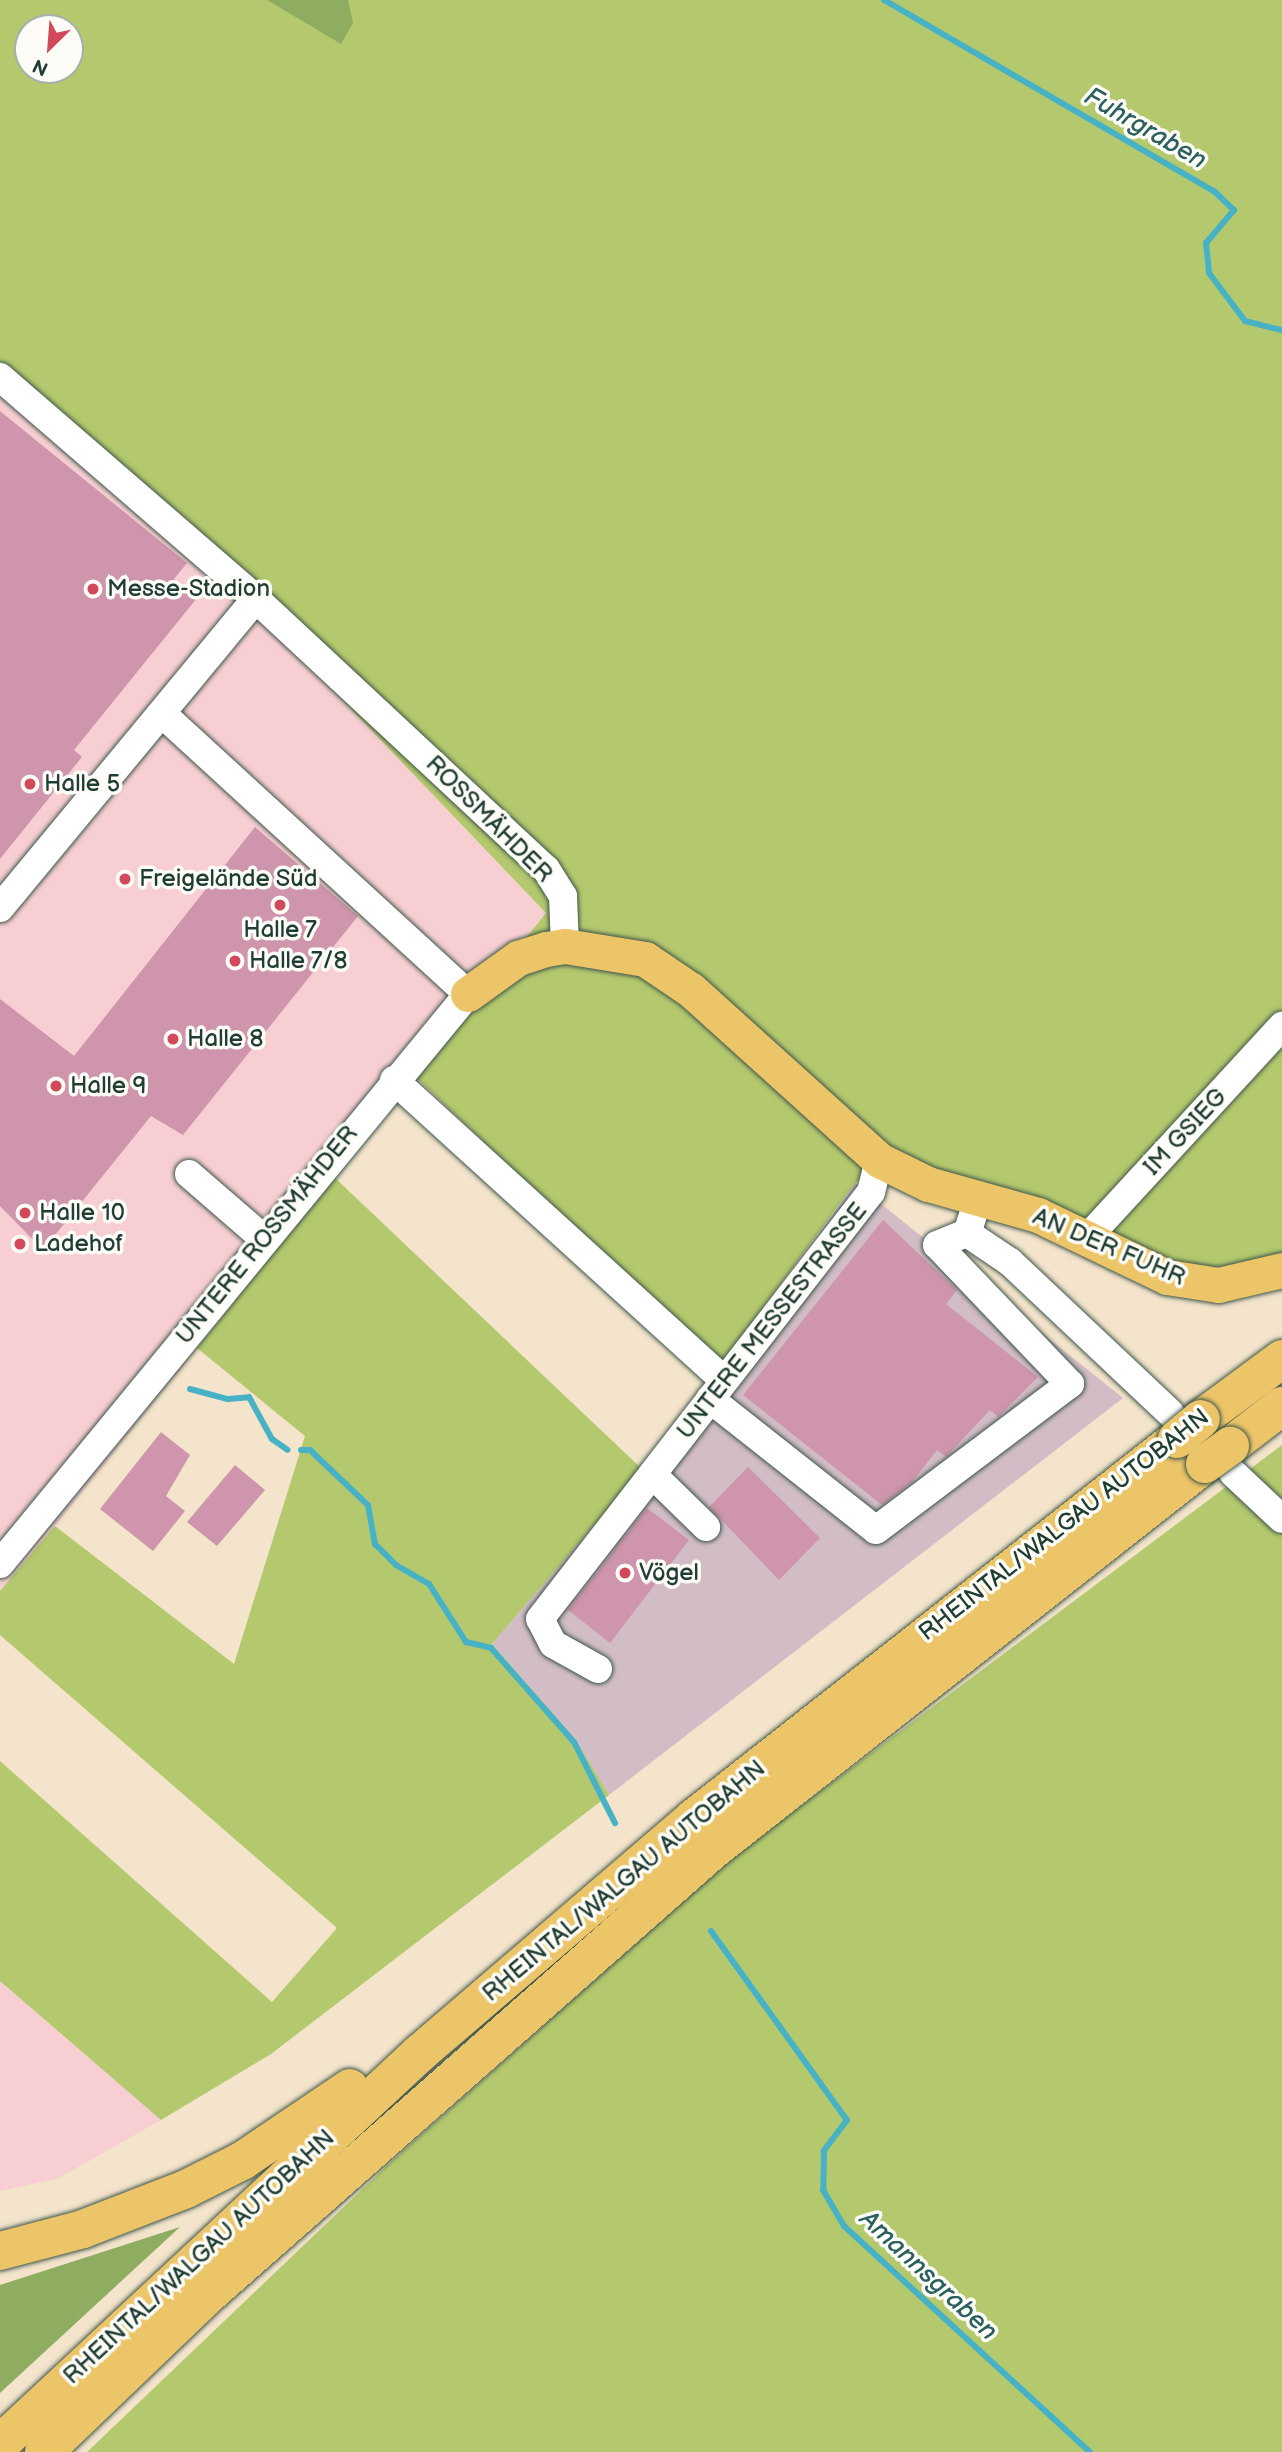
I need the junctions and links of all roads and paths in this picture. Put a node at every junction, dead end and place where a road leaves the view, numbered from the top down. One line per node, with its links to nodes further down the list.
1 (0, 377): 2 (street, ROSSMÄHDER)
2 (256, 599): 3 (street); 5 (street, ROSSMÄHDER)
3 (162, 714): 4 (street); 6 (street)
4 (0, 908)
5 (565, 946): 6 (main road, UNTERE ROSSMÄHDER); 9 (main road)
6 (468, 994): 8 (street, UNTERE ROSSMÄHDER)
7 (1282, 1026): 13 (street, IM GSIEG)
8 (394, 1080): 14 (street, UNTERE ROSSMÄHDER); 17 (street)
9 (879, 1160): 11 (main road); 17 (street, UNTERE MESSESTRASSE)
10 (189, 1174): 14 (street)
11 (978, 1199): 12 (street); 13 (main road, AN DER FUHR)
12 (967, 1233): 17 (street); 19 (street)
13 (1088, 1237): 15 (main road, AN DER FUHR)
14 (264, 1239): 24 (street, UNTERE ROSSMÄHDER)
15 (1282, 1270)
16 (1282, 1359): 19 (highway, RHEINTAL/WALGAU AUTOBAHN)
17 (717, 1389): 21 (street, UNTERE MESSESTRASSE)
18 (1282, 1406): 20 (highway, RHEINTAL/WALGAU AUTOBAHN)
19 (1183, 1424): 26 (highway, RHEINTAL/WALGAU AUTOBAHN)
20 (1223, 1461): 22 (street); 29 (highway, RHEINTAL/WALGAU AUTOBAHN)
21 (654, 1476): 23 (street); 25 (street, UNTERE MESSESTRASSE)
22 (1282, 1519)
23 (706, 1527)
24 (0, 1564)
25 (598, 1669)
26 (420, 2053): 27 (highway); 28 (highway, RHEINTAL/WALGAU AUTOBAHN)
27 (0, 2250)
28 (0, 2444)
29 (44, 2452)

